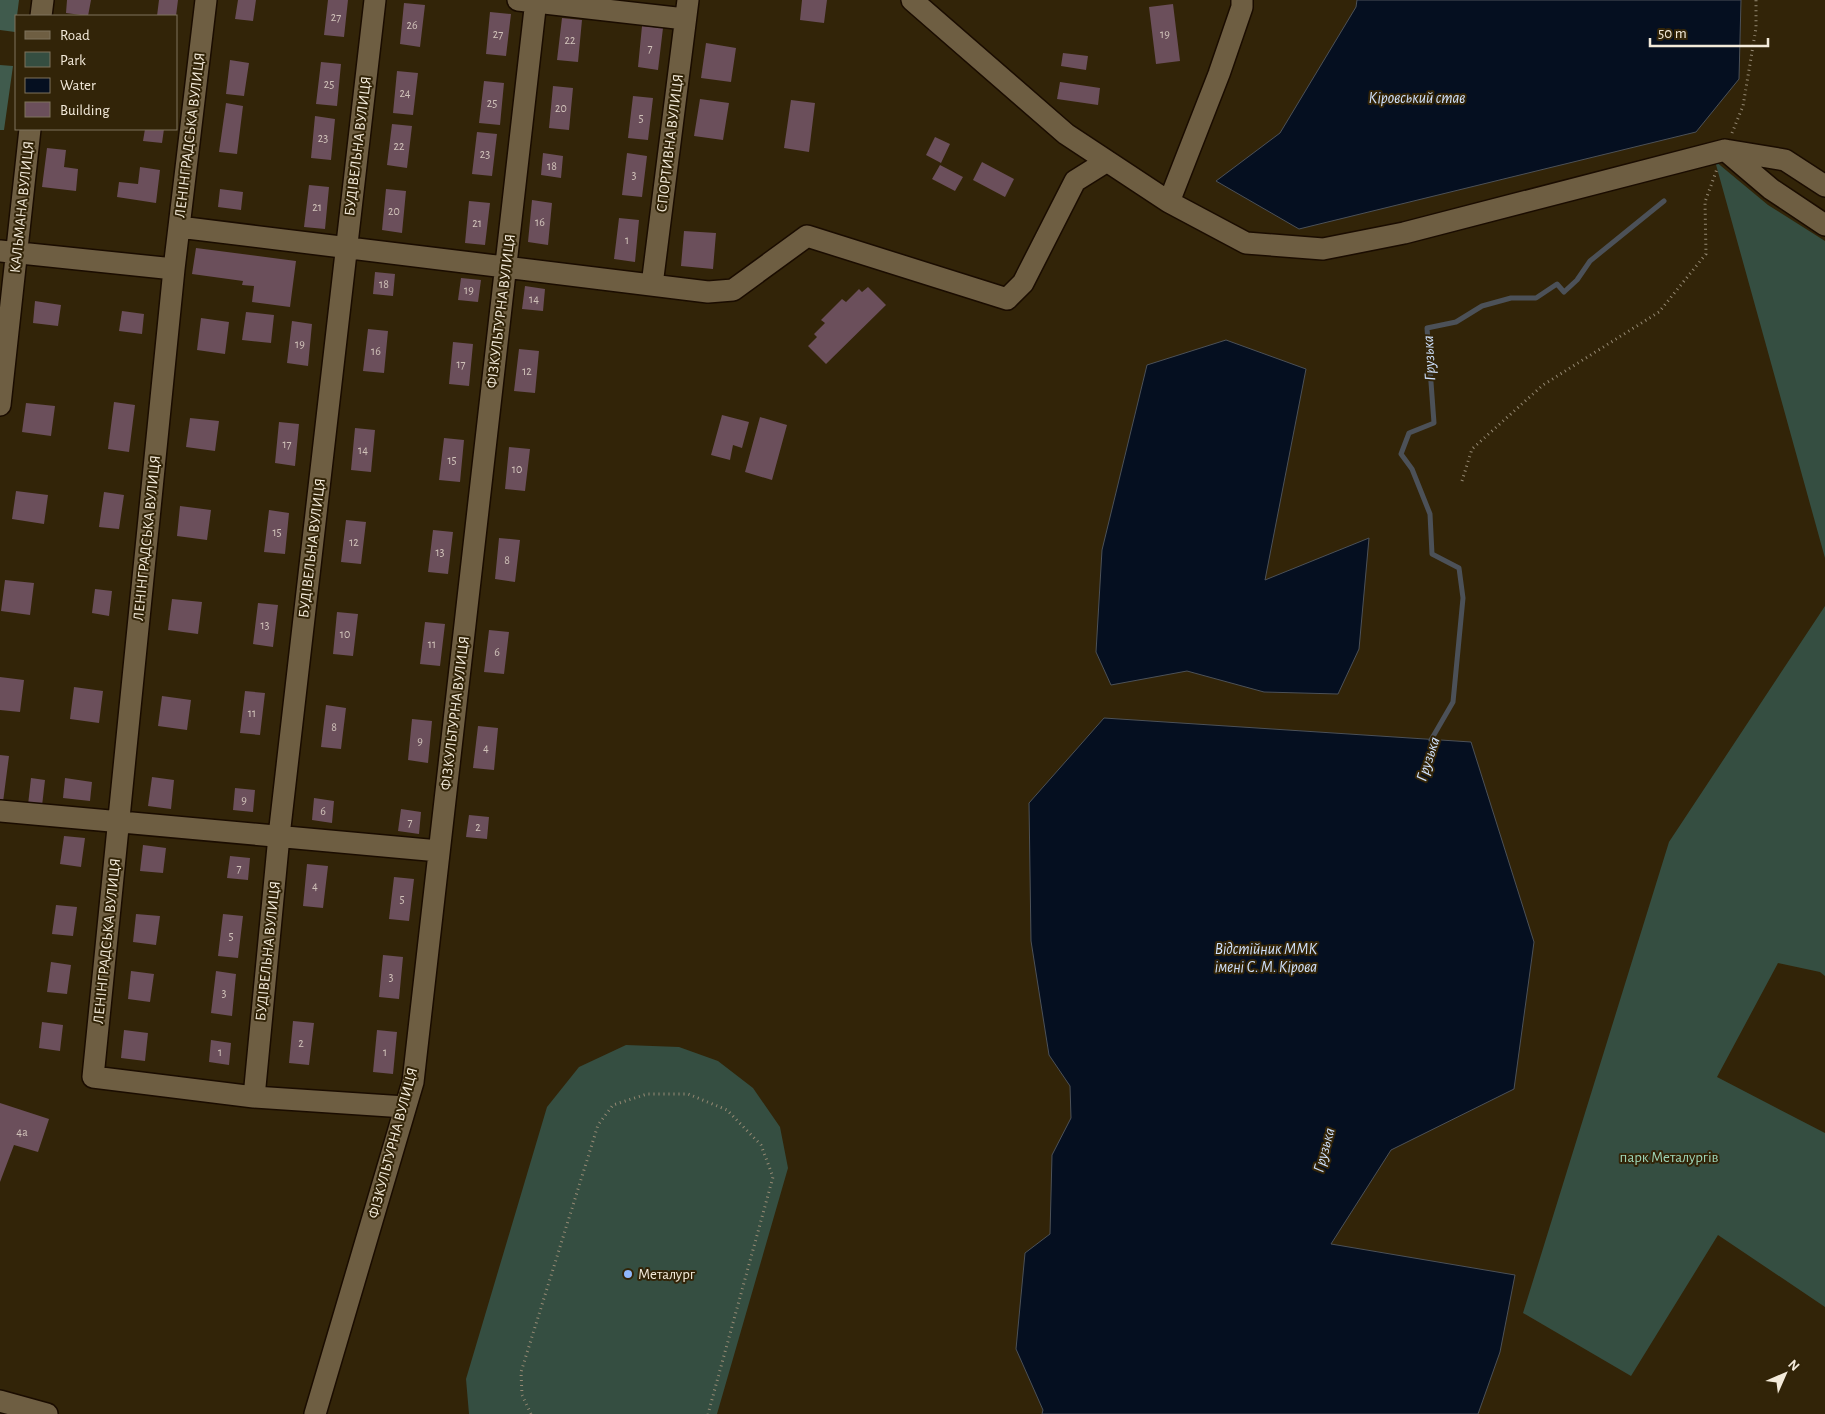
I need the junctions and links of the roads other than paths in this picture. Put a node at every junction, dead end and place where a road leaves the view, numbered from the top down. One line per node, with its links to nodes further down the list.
1 (43, 0): 8 (street)
2 (206, 0): 15 (street, ЛЕНІНГРАДСЬКА ВУЛИЦЯ)
3 (375, 0): 16 (street, БУДІВЕЛЬНА ВУЛИЦЯ)
4 (912, 0): 11 (street)
5 (1242, 0): 13 (street)
6 (530, 1): 7 (street); 18 (street, ФIЗКУЛЬТУРНА ВУЛИЦЯ)
7 (687, 10): 20 (street, СПОРТИВНА ВУЛИЦЯ)
8 (41, 15)
9 (30, 130): 17 (street, КАЛЬМАНА ВУЛИЦЯ)
10 (1725, 150): 12 (street); 13 (street); 14 (street)
11 (1107, 161): 13 (street); 20 (street)
12 (1825, 186)
13 (1169, 202)
14 (1825, 225)
15 (179, 227): 16 (street); 19 (street, ЛЕНІНГРАДСЬКА ВУЛИЦЯ)
16 (347, 248): 18 (street); 24 (street, БУДІВЕЛЬНА ВУЛИЦЯ)
17 (9, 253): 19 (street); 21 (street, КАЛЬМАНА ВУЛИЦЯ)
18 (506, 268): 20 (street); 25 (street, ФIЗКУЛЬТУРНА ВУЛИЦЯ)
19 (174, 269): 23 (street, ЛЕНІНГРАДСЬКА ВУЛИЦЯ)
20 (652, 285)
21 (0, 405)
22 (0, 812): 23 (street)
23 (119, 823): 24 (street); 26 (street, ЛЕНІНГРАДСЬКА ВУЛИЦЯ)
24 (279, 836): 25 (street); 26 (street, БУДІВЕЛЬНА ВУЛИЦЯ)
25 (439, 851): 27 (street, ФIЗКУЛЬТУРНА ВУЛИЦЯ)
26 (254, 1097): 27 (street)
27 (405, 1107): 30 (street, ФIЗКУЛЬТУРНА ВУЛИЦЯ)
28 (0, 1401): 29 (street)
29 (47, 1414)
30 (315, 1414)

